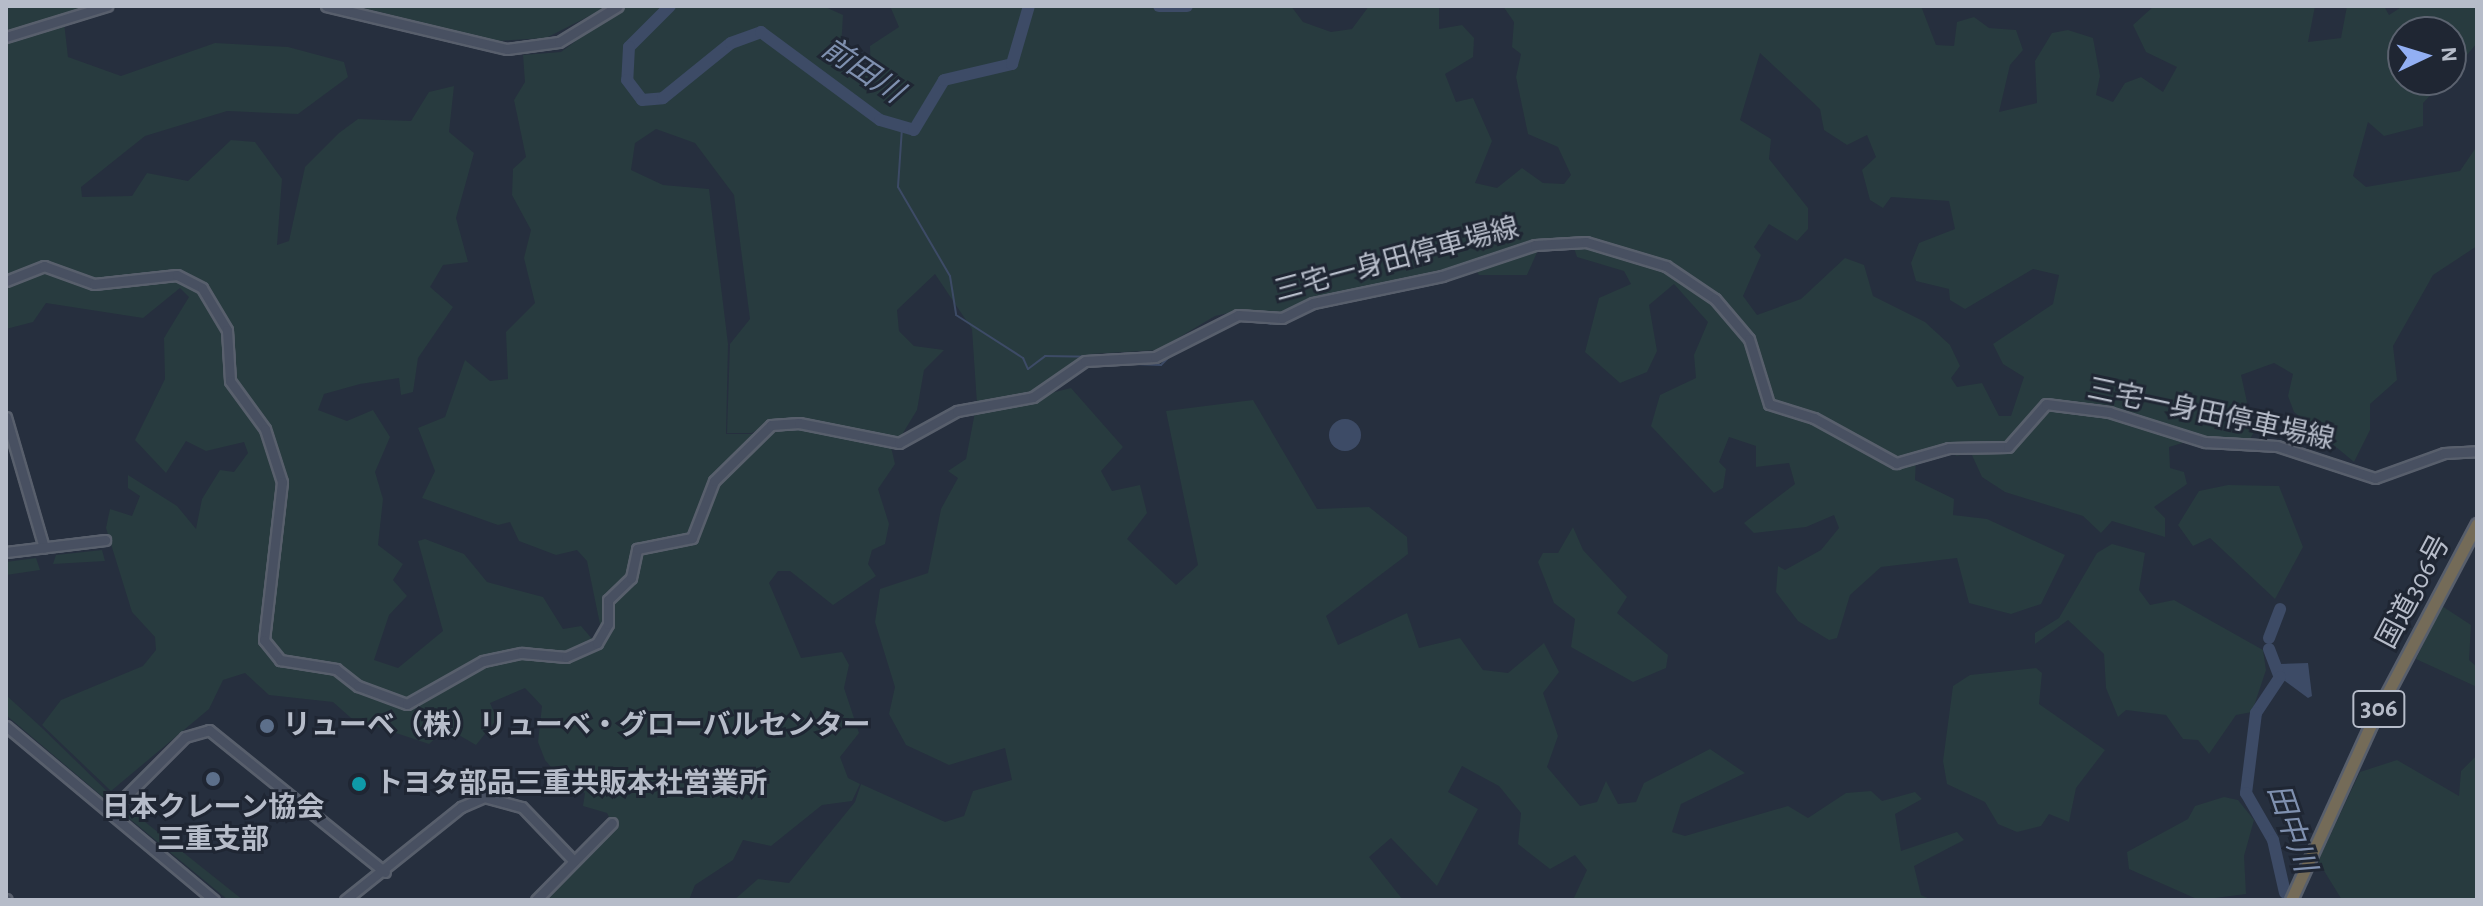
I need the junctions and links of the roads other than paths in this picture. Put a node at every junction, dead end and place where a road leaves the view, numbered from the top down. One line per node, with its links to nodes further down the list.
1 (107, 6): 4 (main road)
2 (326, 6): 3 (main road)
3 (618, 6)
4 (6, 37)
5 (6, 281): 7 (main road, 三宅一身田停車場線)
6 (6, 417): 10 (main road)
7 (2477, 451)
8 (2477, 524): 20 (highway, 国道306号 / 306)
9 (105, 540): 10 (main road)
10 (44, 548): 11 (main road)
11 (6, 552)
12 (6, 726): 13 (main road)
13 (109, 813): 16 (main road); 17 (main road)
14 (612, 823): 15 (main road)
15 (574, 861): 16 (main road); 19 (main road)
16 (385, 872): 18 (main road)
17 (214, 900)
18 (345, 900)
19 (536, 900)
20 (2291, 900)

